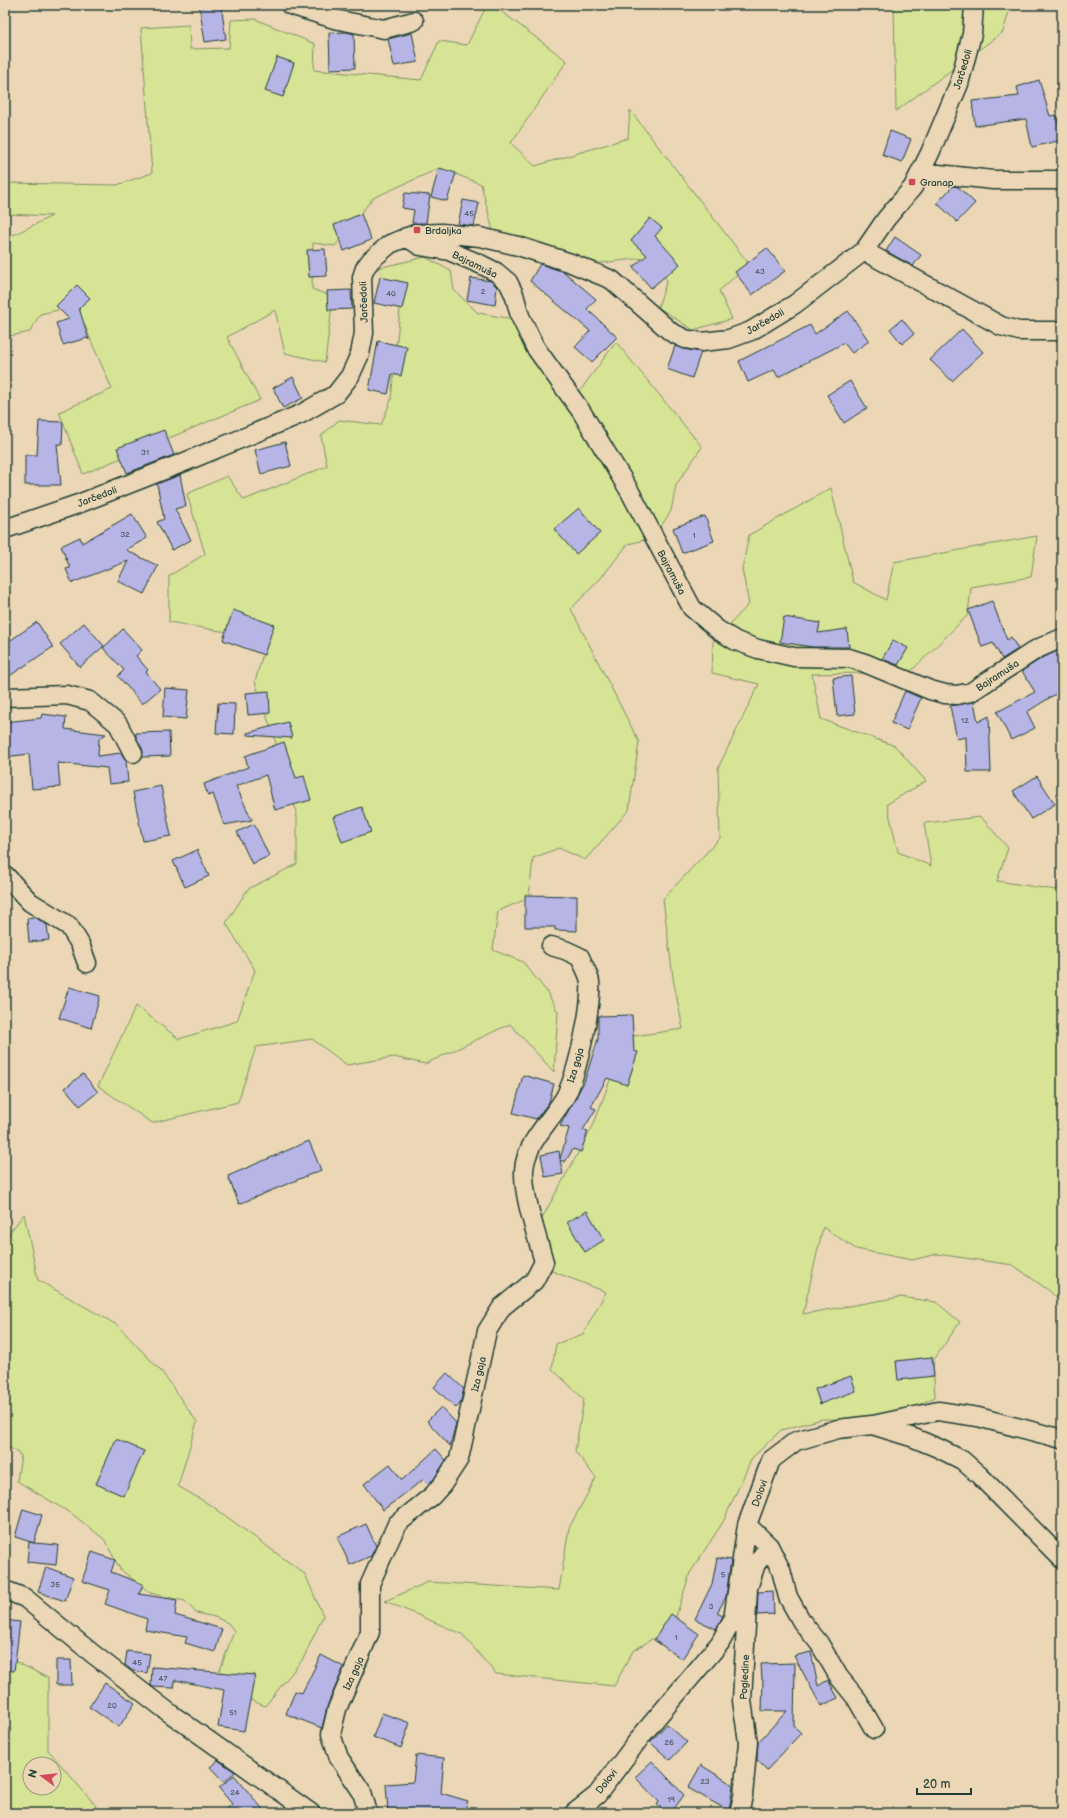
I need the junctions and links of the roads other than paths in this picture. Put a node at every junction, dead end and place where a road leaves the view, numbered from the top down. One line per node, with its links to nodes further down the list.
1 (290, 5): 3 (street)
2 (974, 5): 4 (street, Jarčedoli)
3 (414, 21)
4 (920, 172): 5 (street); 7 (street, Jarčedoli)
5 (1062, 180)
6 (406, 237): 7 (street, Jarčedoli); 9 (street, Jarčedoli); 10 (street, Bajramuša)
7 (864, 251): 8 (street)
8 (1062, 331)
9 (5, 529)
10 (1062, 638)
11 (5, 697): 12 (street)
12 (133, 753)
13 (5, 875): 15 (street)
14 (551, 946): 24 (street, Iza gaja)
15 (87, 964)
16 (872, 1425): 17 (street); 18 (street, Dolovi); 20 (street, Dolovi)
17 (1062, 1439)
18 (747, 1525): 19 (street); 25 (street, Dolovi)
19 (769, 1546): 22 (street); 26 (street, Pogledine)
20 (1062, 1559)
21 (5, 1590): 23 (street)
22 (874, 1729)
23 (311, 1813)
24 (368, 1813)
25 (574, 1813)
26 (739, 1813)

